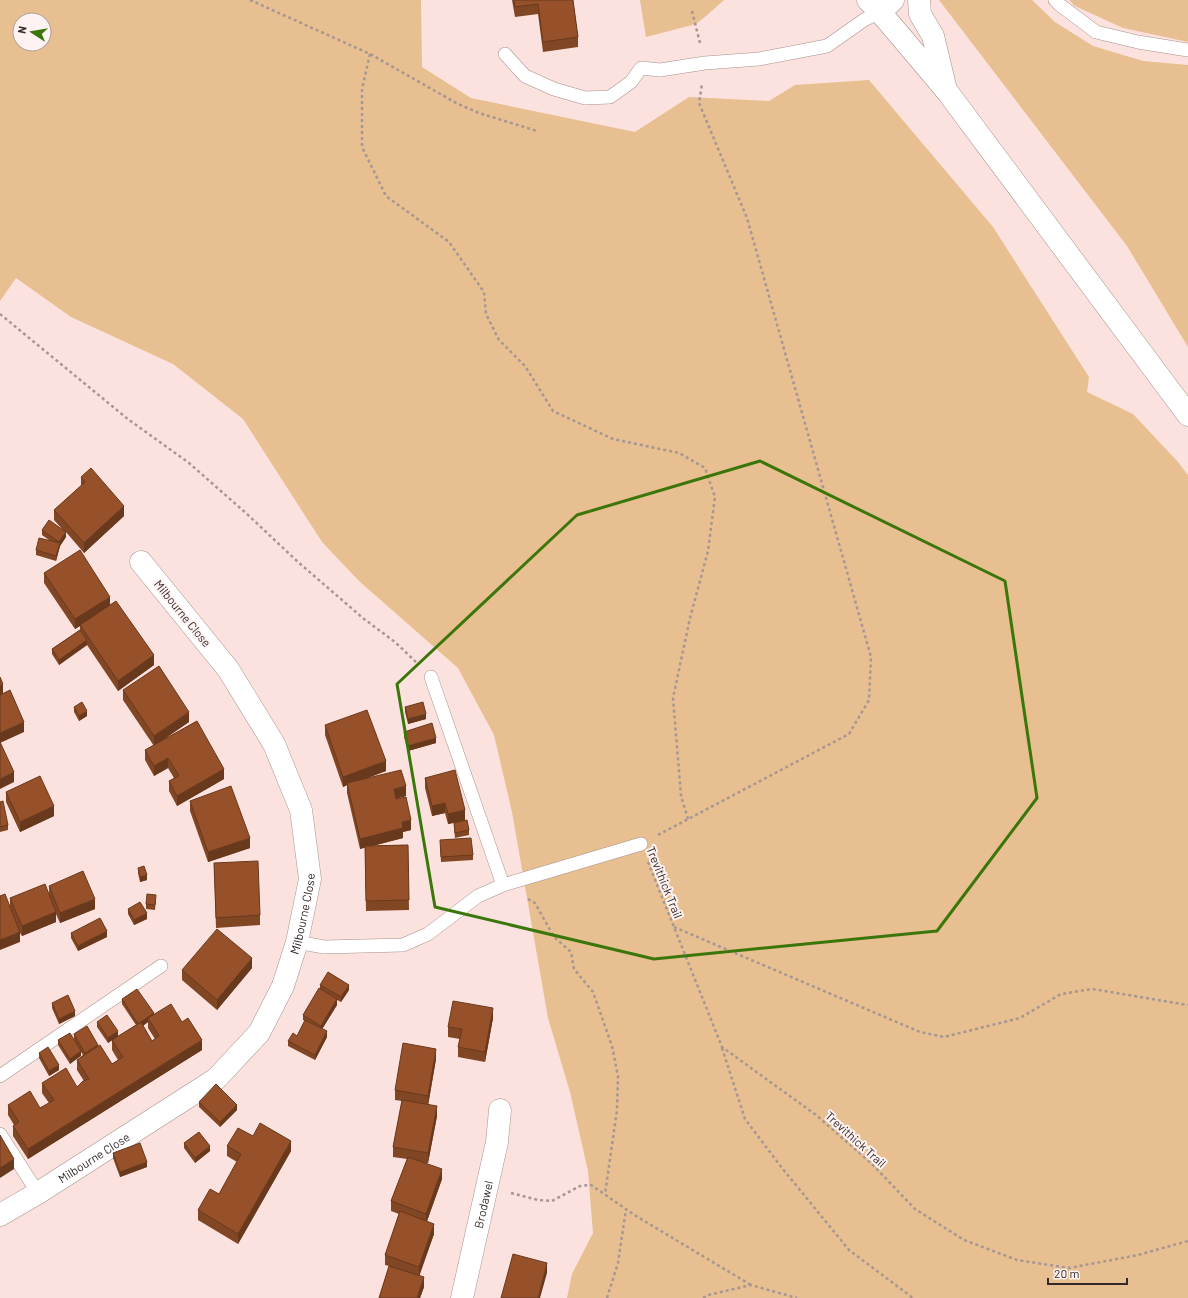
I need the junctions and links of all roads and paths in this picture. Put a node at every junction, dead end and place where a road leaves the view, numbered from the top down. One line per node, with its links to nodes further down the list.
1 (250, 0): 7 (path)
2 (919, 0): 10 (main road)
3 (1055, 0): 6 (lane)
4 (880, 4): 9 (lane); 10 (main road)
5 (692, 11): 9 (path)
6 (1188, 50)
7 (370, 54): 11 (path); 16 (path)
8 (505, 54): 9 (lane)
9 (705, 63): 16 (path)
10 (946, 90): 13 (main road)
11 (537, 131)
12 (0, 314): 15 (path)
13 (1188, 415)
14 (141, 562): 20 (main road, Milbourne Close)
15 (431, 677): 18 (lane)
16 (688, 819): 17 (path)
17 (640, 844): 18 (lane); 19 (path, Trevithick Trail)
18 (503, 885): 20 (lane); 29 (path)
19 (673, 926): 22 (path); 23 (path, Trevithick Trail)
20 (297, 942): 28 (main road, Milbourne Close)
21 (161, 966): 24 (lane)
22 (1188, 1006)
23 (722, 1047): 32 (path, Trevithick Trail); 38 (path)
24 (0, 1076)
25 (500, 1110): 27 (main road, Brodawel)
26 (0, 1134): 28 (lane)
27 (487, 1186): 29 (path); 34 (main road, Brodawel)
28 (38, 1193): 31 (main road, Milbourne Close)
29 (605, 1194): 30 (path)
30 (626, 1210): 33 (path); 35 (path)
31 (0, 1215)
32 (1188, 1241)
33 (751, 1285): 36 (path); 37 (path)
34 (462, 1298)
35 (607, 1298)
36 (703, 1298)
37 (797, 1298)
38 (913, 1298)

